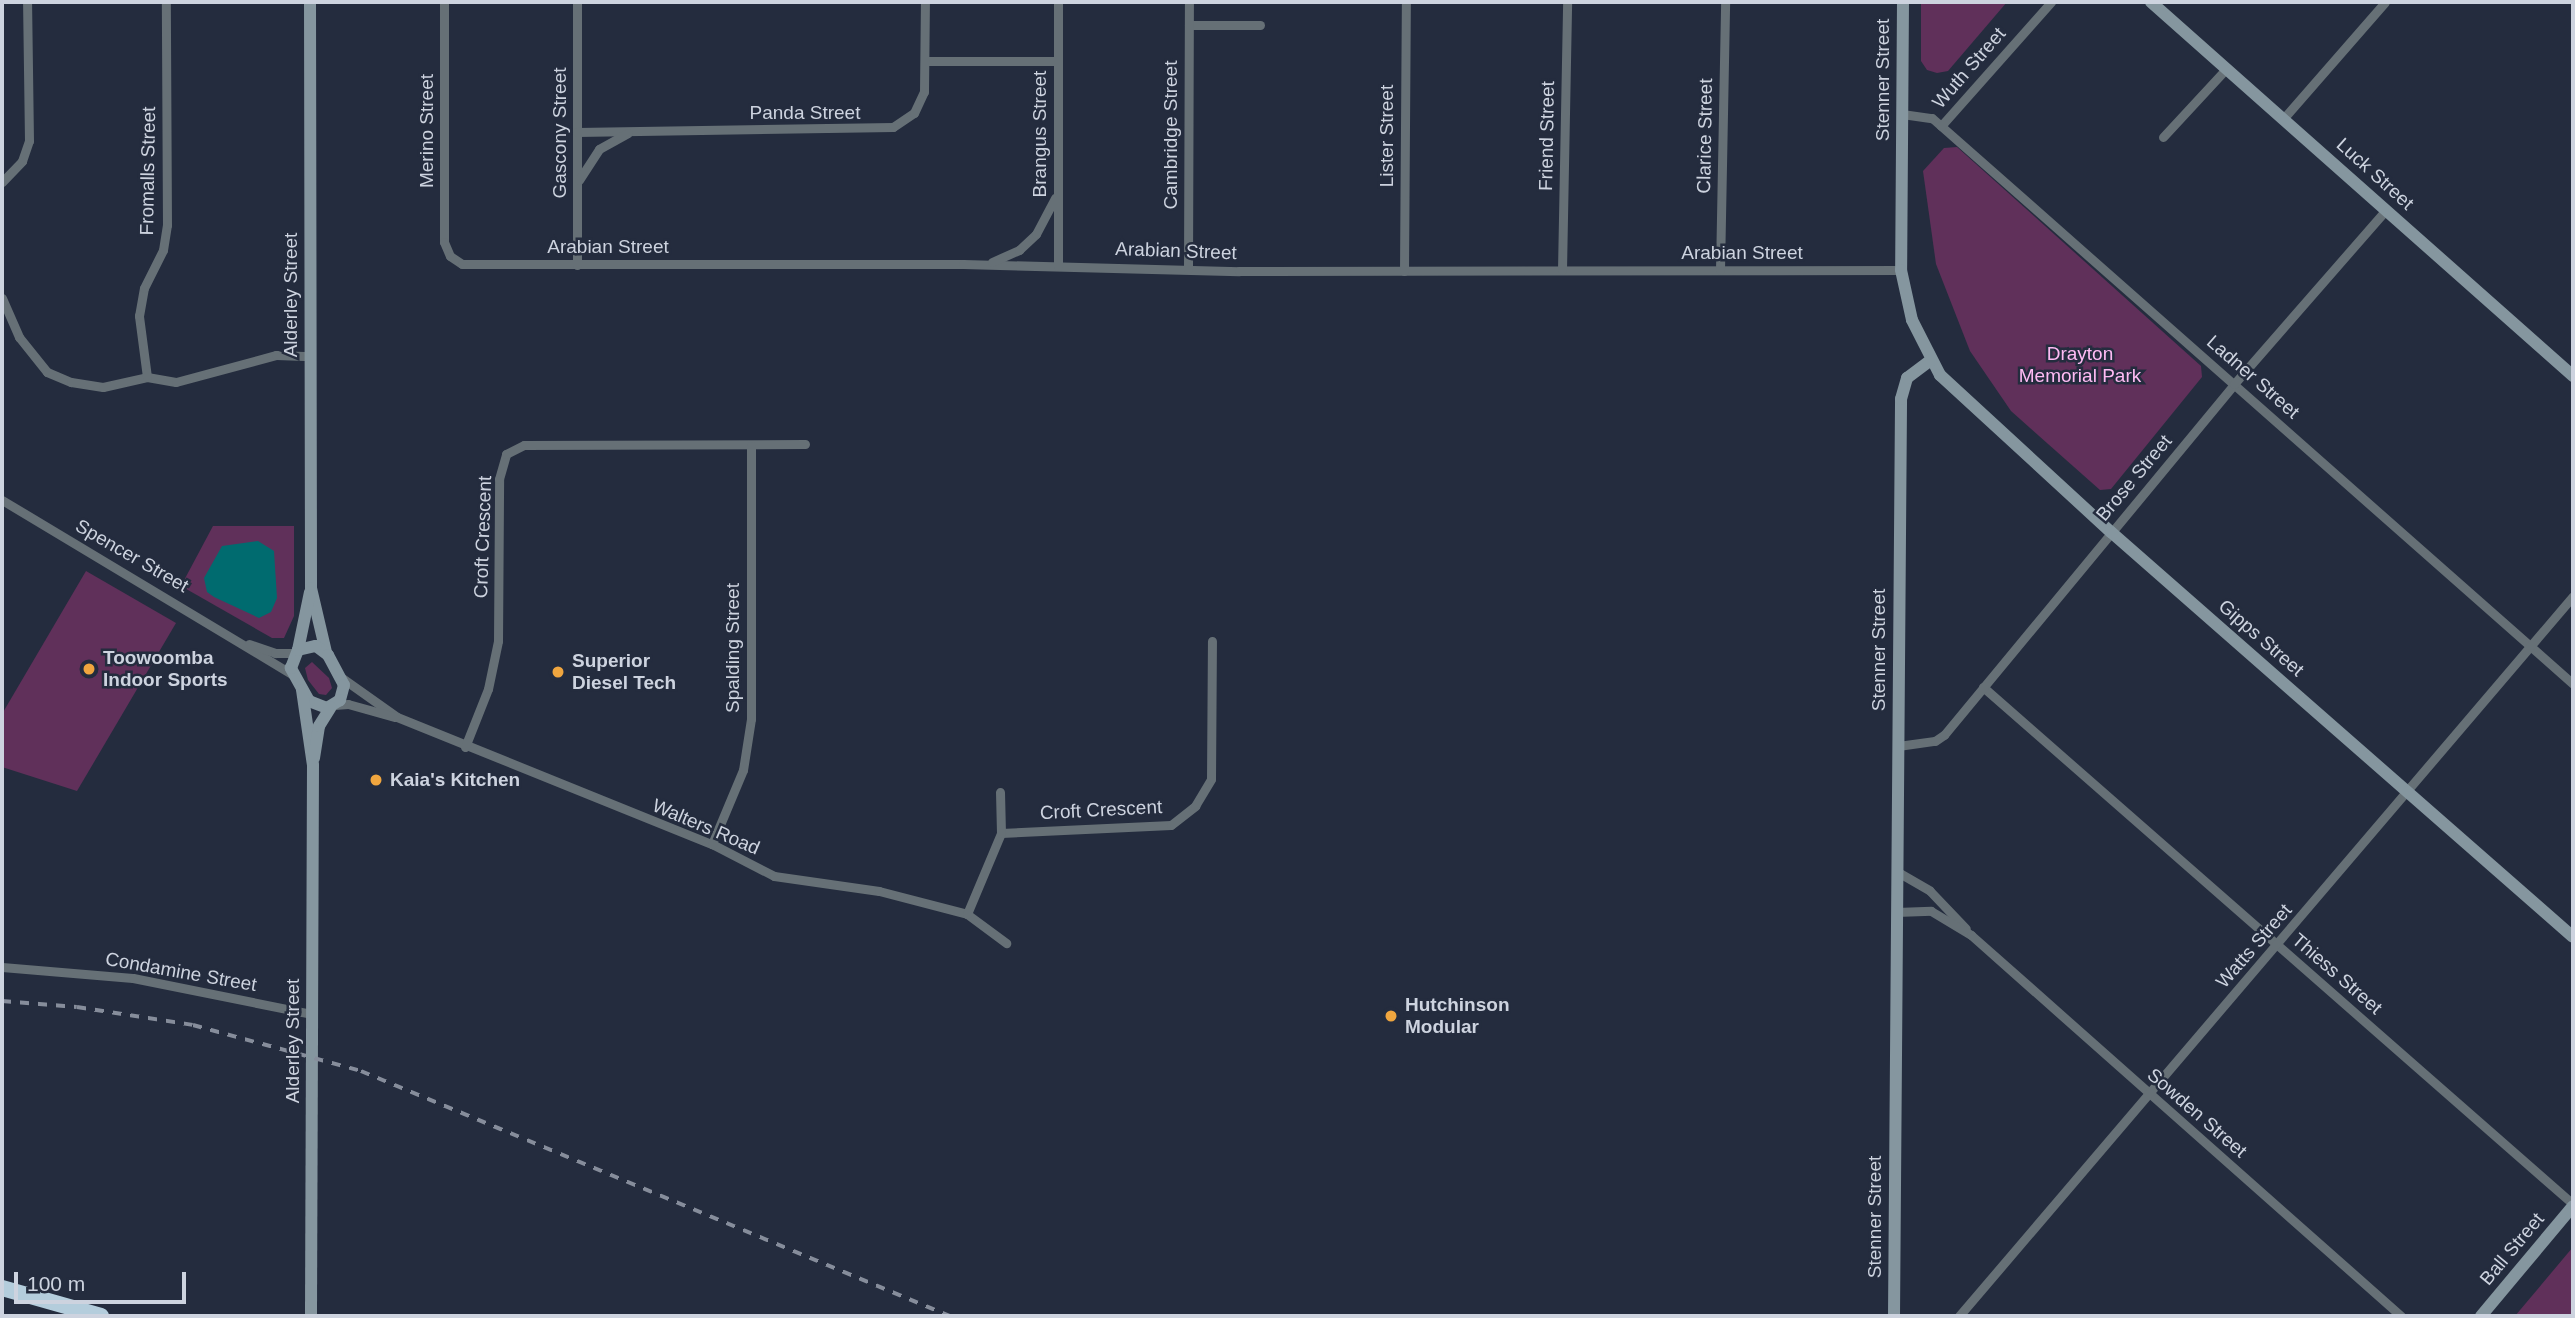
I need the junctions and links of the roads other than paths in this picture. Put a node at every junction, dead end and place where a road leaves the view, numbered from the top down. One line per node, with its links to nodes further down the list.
1 (27, 2): 27 (street)
2 (166, 2): 44 (street, Fromalls Street)
3 (310, 2): 41 (main road, Alderley Street)
4 (444, 2): 31 (street, Merino Street)
5 (577, 2): 25 (street, Gascony Street)
6 (925, 2): 18 (street, Panda Street)
7 (1058, 2): 19 (street, Brangus Street)
8 (1189, 2): 16 (street, Cambridge Street)
9 (1406, 2): 39 (street, Lister Street)
10 (1567, 2): 36 (street, Friend Street)
11 (1725, 2): 37 (street, Clarice Street)
12 (1903, 2): 21 (main road, Stenner Street)
13 (2051, 2): 23 (street, Wuth Street)
14 (2151, 2): 20 (main road, Luck Street)
15 (2385, 2): 22 (street)
16 (1188, 25): 17 (street); 35 (street, Cambridge Street)
17 (1260, 25)
18 (925, 61): 19 (street); 24 (street, Panda Street)
19 (1058, 61): 28 (street, Brangus Street)
20 (2226, 69): 22 (main road, Luck Street); 26 (street)
21 (1902, 114): 23 (street, Ladner Street); 38 (main road, Stenner Street)
22 (2283, 118): 30 (main road, Luck Street)
23 (1941, 126): 45 (street, Ladner Street)
24 (636, 131): 25 (street, Panda Street); 29 (street)
25 (577, 132): 29 (street, Gascony Street)
26 (2164, 137)
27 (2, 182)
28 (1058, 184): 32 (street); 34 (street, Brangus Street)
29 (577, 187): 33 (street, Gascony Street)
30 (2386, 210): 43 (main road, Luck Street); 45 (street, Brose Street)
31 (451, 258): 33 (street, Arabian Street)
32 (984, 264): 33 (street, Arabian Street); 34 (street, Arabian Street)
33 (578, 265)
34 (1058, 266): 35 (street, Arabian Street)
35 (1188, 269): 39 (street, Arabian Street)
36 (1562, 270): 37 (street, Arabian Street); 39 (street, Arabian Street)
37 (1720, 270): 38 (street, Arabian Street)
38 (1901, 270): 42 (main road, Stenner Street)
39 (1404, 271)
40 (2, 298): 44 (street)
41 (311, 355): 44 (street); 50 (main road, Alderley Street)
42 (1931, 360): 49 (main road, Gipps Street); 64 (main road, Stenner Street)
43 (2573, 376)
44 (147, 377)
45 (2234, 384): 49 (street, Brose Street); 54 (street, Ladner Street)
46 (805, 444): 47 (street, Croft Crescent)
47 (751, 446): 65 (street, Croft Crescent); 70 (street, Spalding Street)
48 (2, 500): 53 (street, Spencer Street)
49 (2111, 532): 60 (street, Brose Street); 68 (main road, Gipps Street)
50 (312, 588): 55 (main road, Alderley Street); 56 (main road, Alderley Street)
51 (2573, 596): 54 (street, Watts Street)
52 (1212, 641): 69 (street, Croft Crescent)
53 (244, 642): 55 (street, Spencer Street); 57 (street, Spencer Street)
54 (2530, 646): 59 (street, Ladner Street); 68 (street, Watts Street)
55 (296, 651): 56 (main road); 57 (main road)
56 (326, 652): 58 (main road)
57 (293, 675): 61 (main road)
58 (342, 678): 62 (main road); 63 (street, Walters Road)
59 (2573, 684)
60 (1983, 687): 64 (street, Brose Street); 77 (street, Thiess Street)
61 (302, 690): 62 (main road); 66 (main road, Alderley Street)
62 (333, 706): 63 (street, Walters Road); 66 (main road, Alderley Street)
63 (397, 717): 65 (street, Walters Road)
64 (1898, 746): 71 (main road, Stenner Street)
65 (465, 747): 70 (street, Walters Road)
66 (313, 765): 79 (main road, Alderley Street)
67 (1000, 792): 69 (street)
68 (2409, 793): 75 (main road, Gipps Street); 77 (street, Watts Street)
69 (1001, 833): 73 (street)
70 (712, 844): 73 (street, Walters Road)
71 (1896, 871): 72 (main road, Stenner Street); 74 (street, Sowden Street)
72 (1896, 912): 74 (street, Sowden Street); 85 (main road, Stenner Street)
73 (967, 914): 76 (street, Walters Road)
74 (1971, 935): 80 (street, Sowden Street)
75 (2573, 937)
76 (1006, 943)
77 (2278, 944): 80 (street, Watts Street); 81 (street, Thiess Street)
78 (2, 967): 79 (street, Condamine Street)
79 (312, 1014): 84 (main road, Alderley Street)
80 (2149, 1095): 86 (street, Watts Street); 87 (street, Sowden Street)
81 (2573, 1205): 88 (main road, Ball Street)
82 (2, 1288): 83 (highway)
83 (101, 1316)
84 (311, 1316)
85 (1894, 1316)
86 (1959, 1316)
87 (2401, 1316)
88 (2481, 1316)

